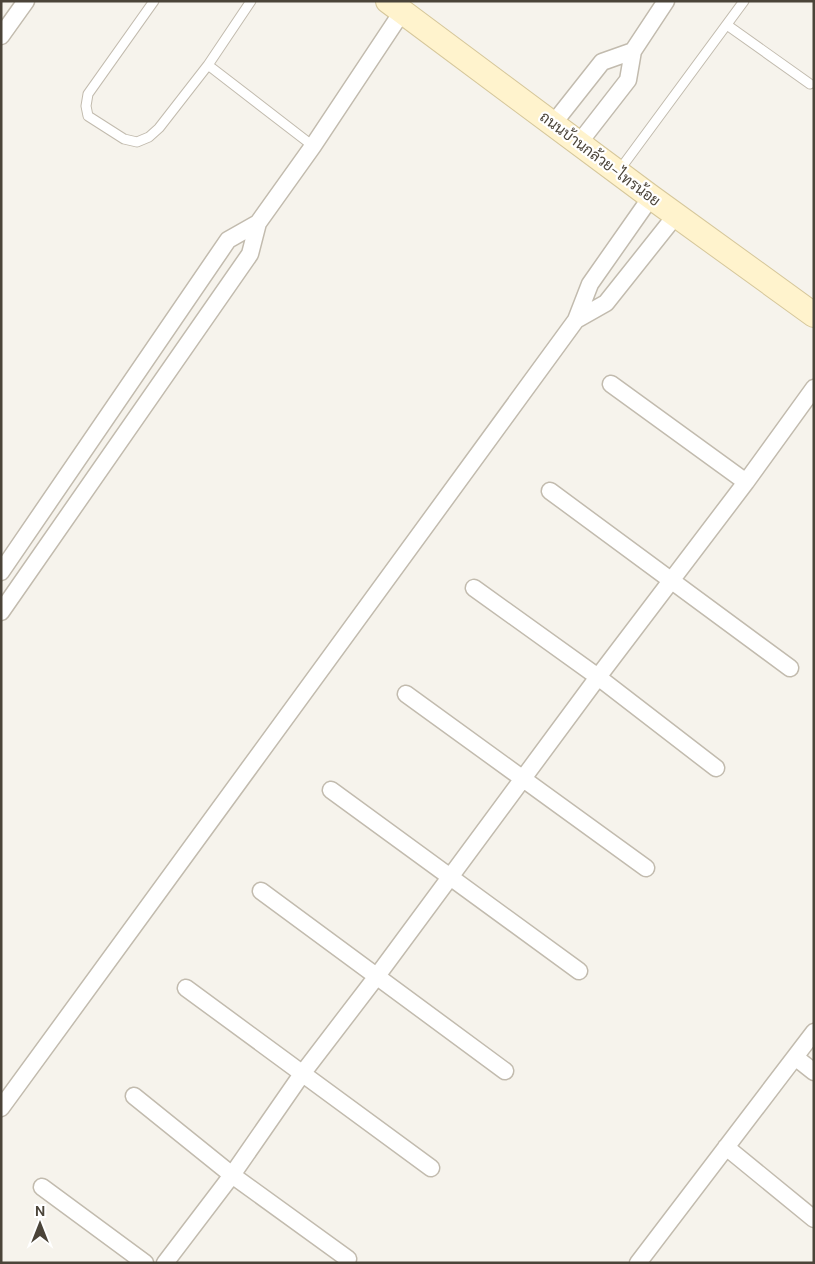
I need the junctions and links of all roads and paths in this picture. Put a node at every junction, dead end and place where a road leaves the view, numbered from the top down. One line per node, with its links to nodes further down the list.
1 (26, 1): 8 (street)
2 (154, 1): 10 (lane)
3 (252, 1): 10 (lane)
4 (666, 1): 9 (street)
5 (744, 1): 7 (lane)
6 (395, 7): 12 (street, ถนนบ้านกล้วย-ไทรน้อย); 14 (street)
7 (727, 25): 11 (lane); 15 (lane)
8 (1, 36)
9 (633, 50): 12 (street); 13 (street)
10 (208, 65): 14 (lane)
11 (810, 84)
12 (553, 124): 13 (street, ถนนบ้านกล้วย-ไทรน้อย)
13 (579, 142): 15 (street, ถนนบ้านกล้วย-ไทรน้อย)
14 (313, 146): 18 (street)
15 (618, 172): 16 (street, ถนนบ้านกล้วย-ไทรน้อย)
16 (651, 197): 17 (street, ถนนบ้านกล้วย-ไทรน้อย); 20 (street)
17 (676, 215): 19 (street, ถนนบ้านกล้วย-ไทรน้อย); 20 (street)
18 (258, 223): 25 (street); 28 (street)
19 (814, 314)
20 (576, 320): 47 (street)
21 (611, 384): 23 (street)
22 (814, 388): 23 (street)
23 (746, 482): 26 (street)
24 (550, 491): 26 (street)
25 (1, 572)
26 (671, 582): 29 (street); 30 (street)
27 (474, 588): 30 (street)
28 (1, 612)
29 (790, 668)
30 (598, 677): 32 (street); 33 (street)
31 (406, 694): 33 (street)
32 (716, 768)
33 (523, 780): 35 (street); 36 (street)
34 (331, 790): 36 (street)
35 (646, 868)
36 (451, 877): 38 (street); 39 (street)
37 (260, 891): 39 (street)
38 (579, 971)
39 (377, 976): 43 (street); 45 (street)
40 (186, 988): 45 (street)
41 (814, 1032): 42 (street)
42 (794, 1057): 44 (street); 48 (street)
43 (505, 1071)
44 (814, 1072)
45 (302, 1074): 49 (street); 50 (street)
46 (134, 1096): 50 (street)
47 (1, 1108)
48 (726, 1147): 52 (street); 56 (street)
49 (431, 1168)
50 (232, 1174): 53 (street); 55 (street)
51 (42, 1187): 54 (street)
52 (814, 1219)
53 (348, 1259)
54 (145, 1263)
55 (165, 1263)
56 (638, 1263)

